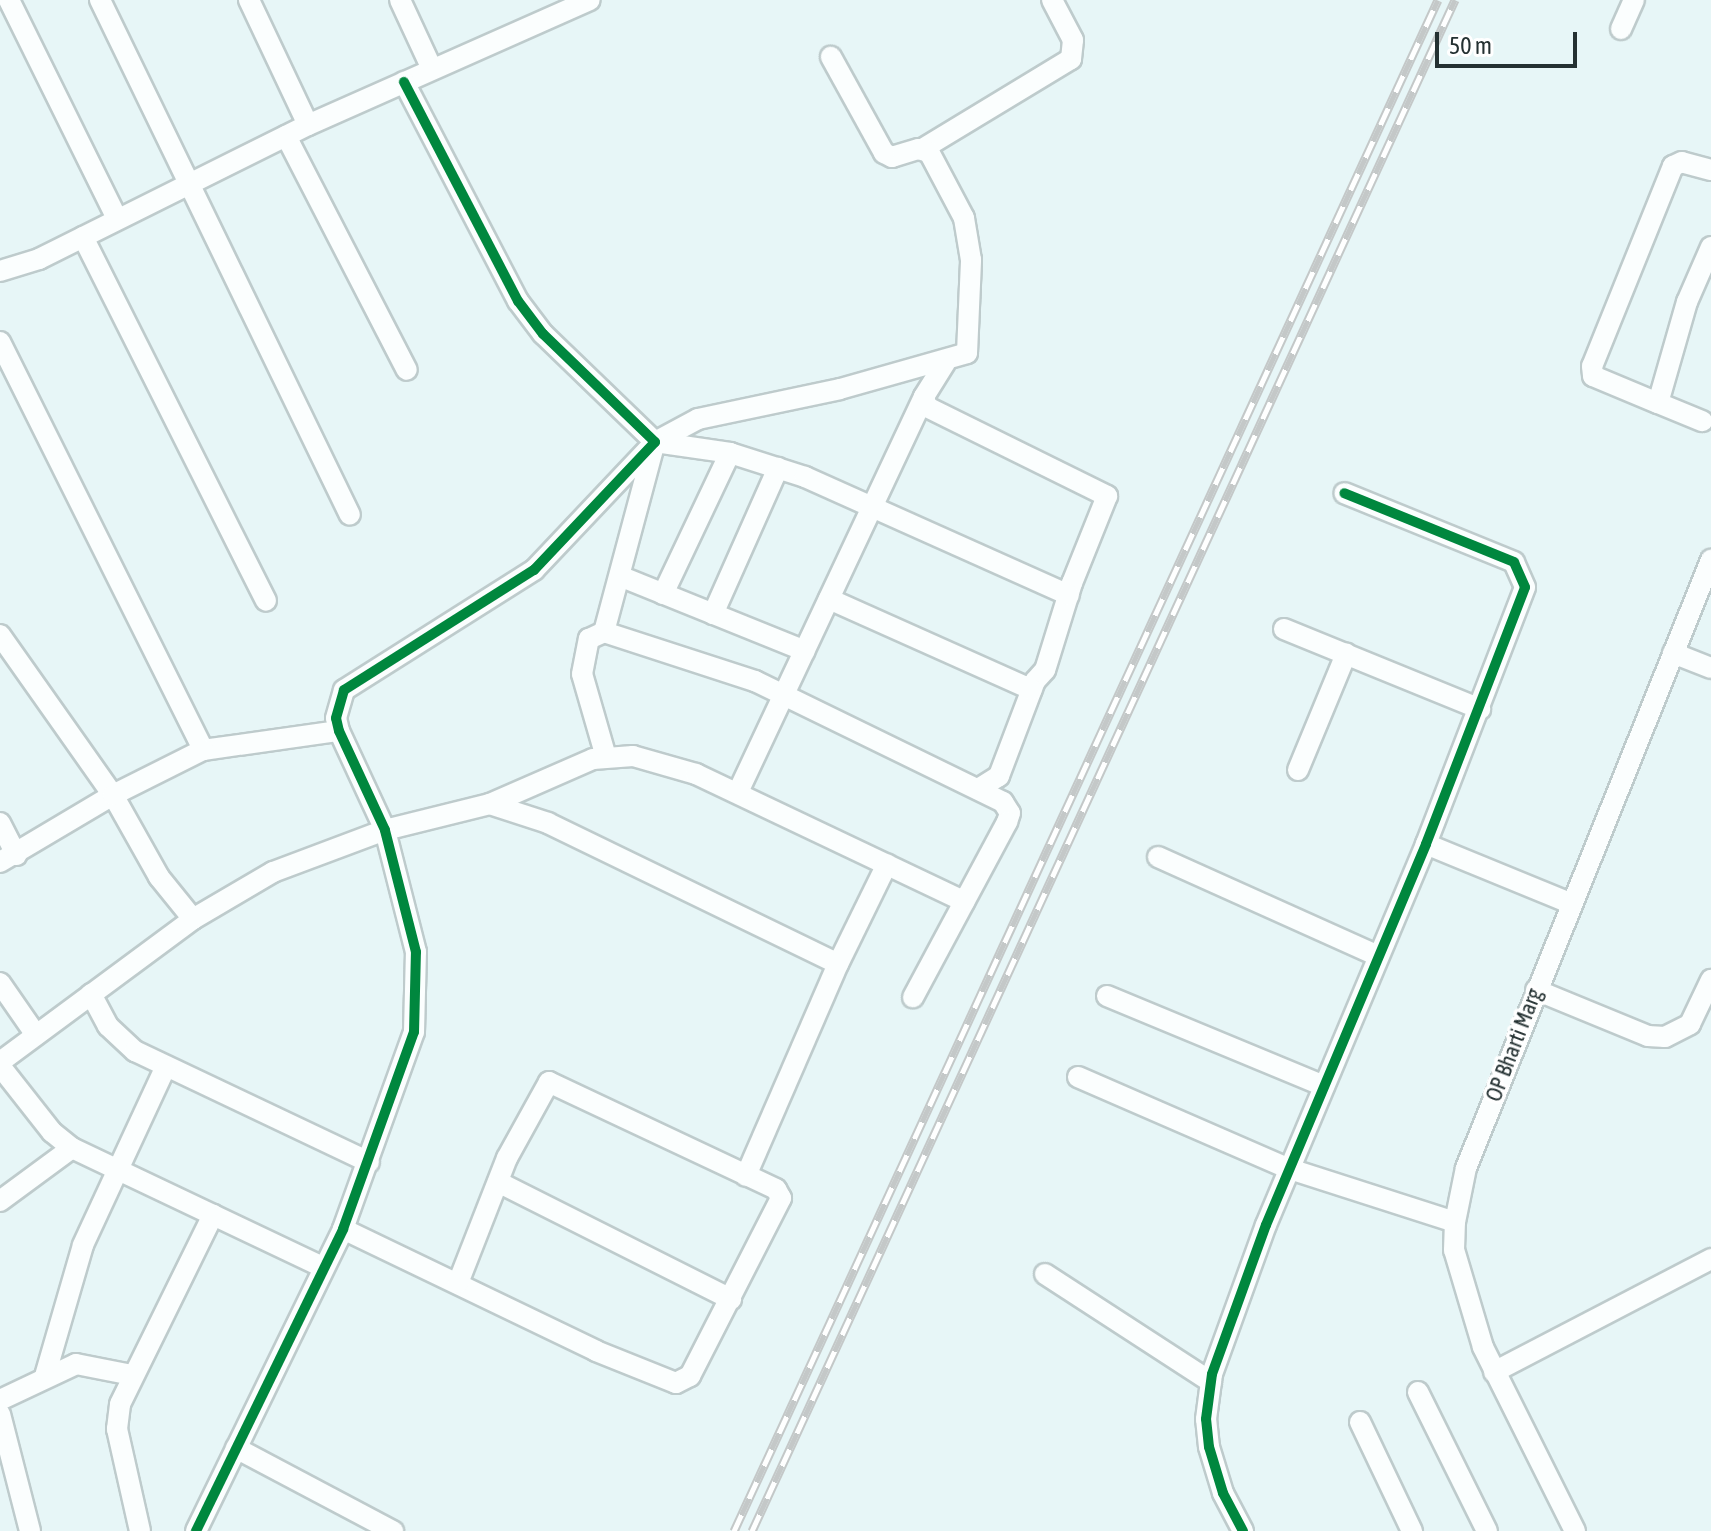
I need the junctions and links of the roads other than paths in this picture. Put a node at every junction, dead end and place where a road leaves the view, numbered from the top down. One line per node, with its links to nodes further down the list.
1 (9, 0): 19 (street)
2 (100, 0): 18 (street)
3 (249, 0): 14 (street)
4 (400, 0): 12 (street)
5 (540, 0): 9 (street)
6 (590, 0): 9 (street)
7 (1052, 0): 16 (street)
8 (1634, 0): 10 (street)
9 (549, 19): 12 (street)
10 (1621, 29)
11 (831, 57): 16 (street)
12 (432, 69): 13 (street)
13 (404, 82): 14 (street); 29 (street)
14 (308, 125): 15 (street)
15 (286, 136): 18 (street); 25 (street)
16 (924, 148): 24 (street)
17 (1711, 170): 27 (street)
18 (187, 185): 19 (street); 34 (street)
19 (117, 219): 20 (street)
20 (83, 237): 22 (street); 40 (street)
21 (1711, 247): 27 (street)
22 (0, 271)
23 (0, 342): 53 (street)
24 (945, 363): 26 (street); 29 (street)
25 (407, 370)
26 (924, 397): 33 (street); 38 (street)
27 (1658, 403): 28 (street)
28 (1702, 421)
29 (655, 442): 30 (street); 36 (street); 52 (street)
30 (730, 453): 31 (street); 37 (street)
31 (778, 468): 33 (street); 41 (street)
32 (1344, 493): 51 (street)
33 (871, 505): 38 (street); 39 (street)
34 (350, 515)
35 (1711, 560): 46 (street, OP Bharti Marg)
36 (622, 577): 37 (street); 43 (street)
37 (663, 594): 41 (street)
38 (1069, 595): 49 (street)
39 (829, 599): 45 (street); 49 (street)
40 (266, 601)
41 (713, 614): 45 (street)
42 (1284, 629): 47 (street)
43 (604, 632): 50 (street); 54 (street)
44 (0, 635): 58 (street)
45 (805, 651): 50 (street)
46 (1673, 653): 48 (street); 67 (street, OP Bharti Marg)
47 (1346, 654): 51 (street); 55 (street)
48 (1711, 668)
49 (1032, 690): 56 (street)
50 (786, 694): 56 (street); 57 (street)
51 (1480, 709): 62 (street)
52 (339, 731): 53 (street); 61 (street)
53 (203, 750): 58 (street)
54 (606, 757): 57 (street); 59 (street)
55 (1298, 770)
56 (978, 789): 66 (street)
57 (738, 792): 65 (street)
58 (113, 795): 64 (street); 68 (street)
59 (490, 804): 61 (street); 70 (street)
60 (0, 823): 64 (street)
61 (385, 830): 68 (street); 83 (street)
62 (1426, 844): 67 (street); 69 (street)
63 (1158, 857): 69 (street)
64 (8, 859)
65 (887, 864): 66 (street); 70 (street)
66 (964, 901): 76 (street)
67 (1572, 904): 73 (street, OP Bharti Marg)
68 (193, 919): 74 (street)
69 (1378, 956): 81 (street)
70 (838, 964): 86 (street)
71 (1711, 980): 73 (street)
72 (0, 983): 77 (street)
73 (1536, 990): 90 (street, OP Bharti Marg)
74 (91, 994): 77 (street); 79 (street)
75 (1107, 996): 81 (street)
76 (913, 997)
77 (36, 1035): 78 (street)
78 (0, 1064): 82 (street)
79 (165, 1068): 83 (street); 85 (street)
80 (1078, 1077): 84 (street)
81 (1324, 1086): 84 (street)
82 (72, 1148): 85 (street); 88 (street)
83 (369, 1162): 91 (street)
84 (1290, 1169): 90 (street); 100 (street)
85 (118, 1170): 89 (street); 99 (street)
86 (746, 1176): 87 (street); 96 (street)
87 (498, 1182): 95 (street); 96 (street)
88 (0, 1201)
89 (213, 1215): 93 (street); 98 (street)
90 (1455, 1222): 97 (street, OP Bharti Marg)
91 (343, 1229): 93 (street); 95 (street)
92 (1711, 1259): 97 (street)
93 (323, 1267): 105 (street)
94 (1045, 1274): 100 (street)
95 (458, 1283): 96 (street)
96 (731, 1299)
97 (1494, 1372): 113 (street, OP Bharti Marg)
98 (132, 1375): 99 (street); 107 (street)
99 (45, 1376): 102 (street)
100 (1211, 1382): 110 (street)
101 (1418, 1392): 112 (street)
102 (0, 1400)
103 (0, 1414): 106 (street)
104 (1360, 1422): 111 (street)
105 (236, 1448): 108 (street); 109 (street)
106 (30, 1531)
107 (140, 1531)
108 (196, 1531)
109 (393, 1531)
110 (1243, 1531)
111 (1412, 1531)
112 (1487, 1531)
113 (1575, 1531)

